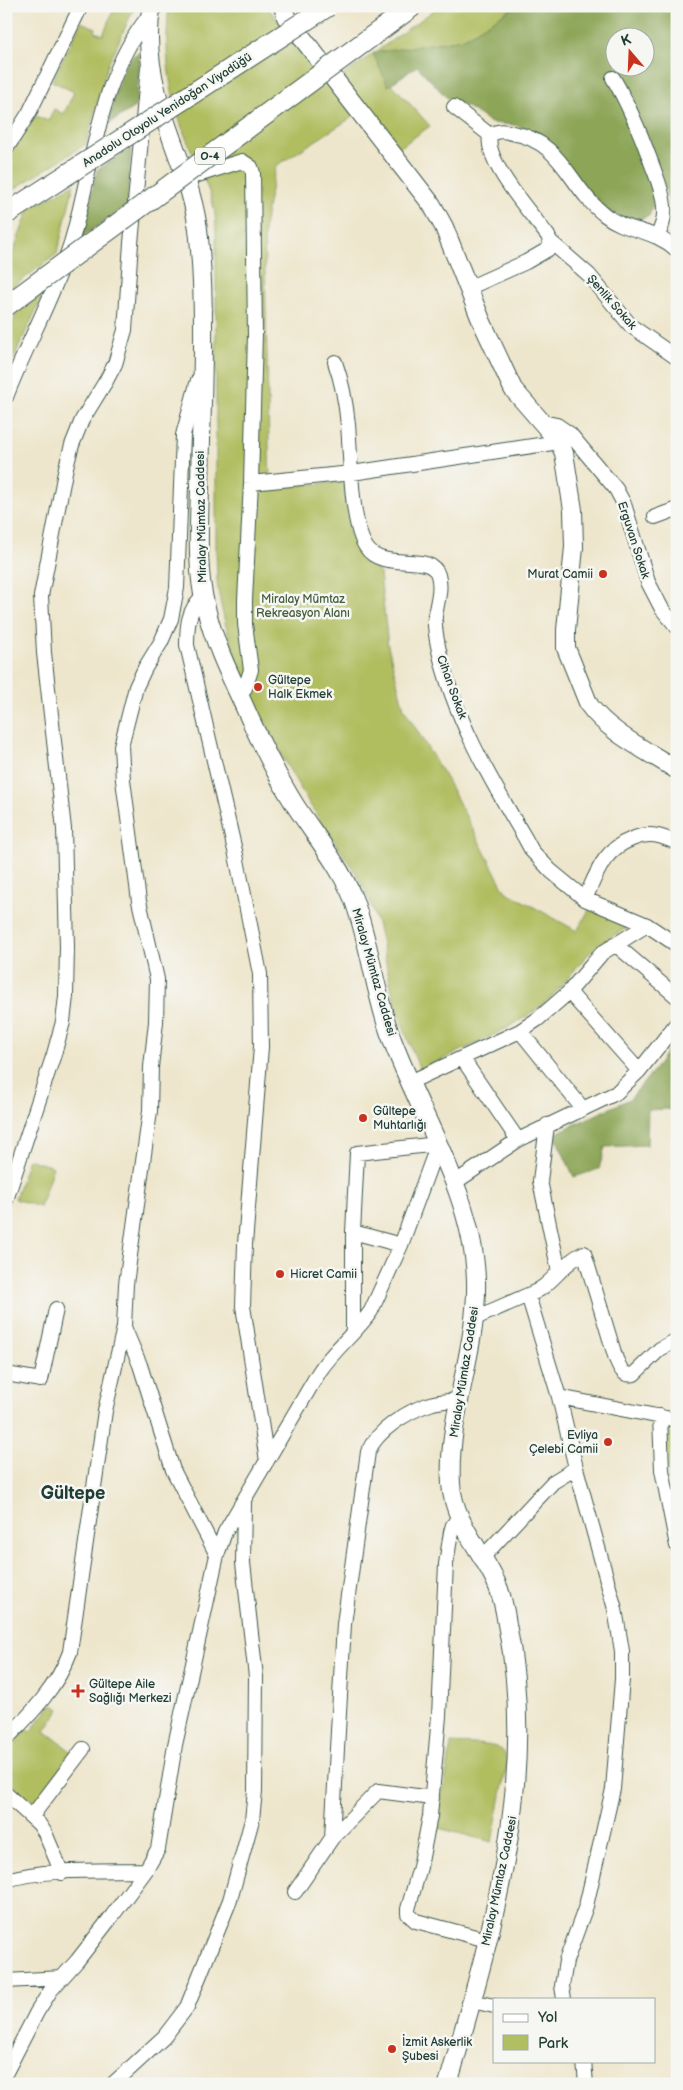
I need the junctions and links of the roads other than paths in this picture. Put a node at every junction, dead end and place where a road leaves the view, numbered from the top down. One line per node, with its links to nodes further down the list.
1 (81, 6): 10 (street)
2 (283, 6): 16 (main road)
3 (328, 6): 12 (highway, Anadolu Otoyolu Yenidoğan Viyadüğü, bridge)
4 (414, 6): 17 (highway, O-4, bridge)
5 (151, 11): 6 (main road, Miralay Mümtaz Caddesi); 21 (street)
6 (149, 61): 11 (main road, Miralay Mümtaz Caddesi); 49 (street)
7 (613, 78): 13 (street)
8 (454, 107): 9 (street)
9 (490, 134): 13 (street); 14 (street, Şenlik Sokak)
10 (6, 149)
11 (185, 179): 20 (main road, Miralay Mümtaz Caddesi); 25 (street)
12 (6, 214)
13 (657, 236): 15 (street)
14 (551, 242): 16 (street); 18 (street, Şenlik Sokak)
15 (677, 250)
16 (468, 288): 22 (main road)
17 (6, 306)
18 (677, 358)
19 (335, 362): 24 (street, Cihan Sokak)
20 (202, 366): 28 (main road, Miralay Mümtaz Caddesi); 56 (street)
21 (6, 397)
22 (542, 422): 23 (main road); 29 (street, Erguvan Sokak)
23 (559, 442): 24 (street); 31 (main road)
24 (352, 473): 25 (street); 33 (street, Cihan Sokak)
25 (251, 483): 30 (street)
26 (677, 509): 27 (street)
27 (655, 517)
28 (203, 596): 30 (main road, Miralay Mümtaz Caddesi); 64 (street)
29 (677, 627)
30 (238, 693): 43 (main road, Miralay Mümtaz Caddesi)
31 (677, 770)
32 (677, 843): 33 (street)
33 (584, 899): 34 (street, Cihan Sokak)
34 (647, 925): 35 (street); 36 (street, Cihan Sokak)
35 (615, 944): 37 (street); 38 (street)
36 (677, 945)
37 (569, 992): 40 (street); 42 (street)
38 (677, 997)
39 (677, 1023): 42 (street)
40 (520, 1031): 41 (street); 44 (street)
41 (462, 1058): 43 (street); 46 (street)
42 (639, 1071): 44 (street)
43 (410, 1082): 47 (main road, Miralay Mümtaz Caddesi)
44 (583, 1109): 45 (street)
45 (547, 1126): 46 (street); 52 (street)
46 (518, 1140): 48 (street)
47 (438, 1144): 48 (main road, Miralay Mümtaz Caddesi); 50 (street); 51 (street)
48 (454, 1183): 55 (main road, Miralay Mümtaz Caddesi)
49 (6, 1200)
50 (353, 1232): 51 (street); 57 (street)
51 (401, 1245): 57 (street)
52 (559, 1272): 53 (street); 58 (street)
53 (528, 1295): 55 (street); 60 (street)
54 (56, 1309): 59 (street)
55 (473, 1318): 61 (main road, Miralay Mümtaz Caddesi)
56 (124, 1327): 69 (street); 71 (street)
57 (353, 1332): 64 (street)
58 (677, 1340)
59 (6, 1374)
60 (559, 1397): 62 (street); 65 (street)
61 (458, 1400): 67 (main road, Miralay Mümtaz Caddesi); 76 (street)
62 (660, 1416): 63 (street); 68 (street)
63 (677, 1420)
64 (267, 1461): 66 (street)
65 (576, 1468): 70 (street); 84 (street)
66 (244, 1500): 69 (street); 89 (street)
67 (459, 1518): 70 (main road, Miralay Mümtaz Caddesi); 74 (street)
68 (677, 1546)
69 (217, 1555): 77 (street)
70 (482, 1558): 81 (main road, Miralay Mümtaz Caddesi)
71 (6, 1739)
72 (83, 1749): 75 (street)
73 (6, 1794): 75 (street)
74 (432, 1798): 76 (street); 81 (street)
75 (32, 1816): 78 (street)
76 (332, 1838): 80 (street)
77 (146, 1870): 78 (street); 82 (street)
78 (62, 1873): 79 (street)
79 (6, 1880)
80 (295, 1892)
81 (487, 1940): 85 (main road, Miralay Mümtaz Caddesi)
82 (62, 1978): 83 (street); 88 (street)
83 (6, 1981)
84 (564, 1998)
85 (472, 2001): 86 (street); 90 (main road, Miralay Mümtaz Caddesi)
86 (493, 2006)
87 (584, 2062): 91 (street)
88 (6, 2072)
89 (113, 2084)
90 (448, 2084)
91 (586, 2084)

